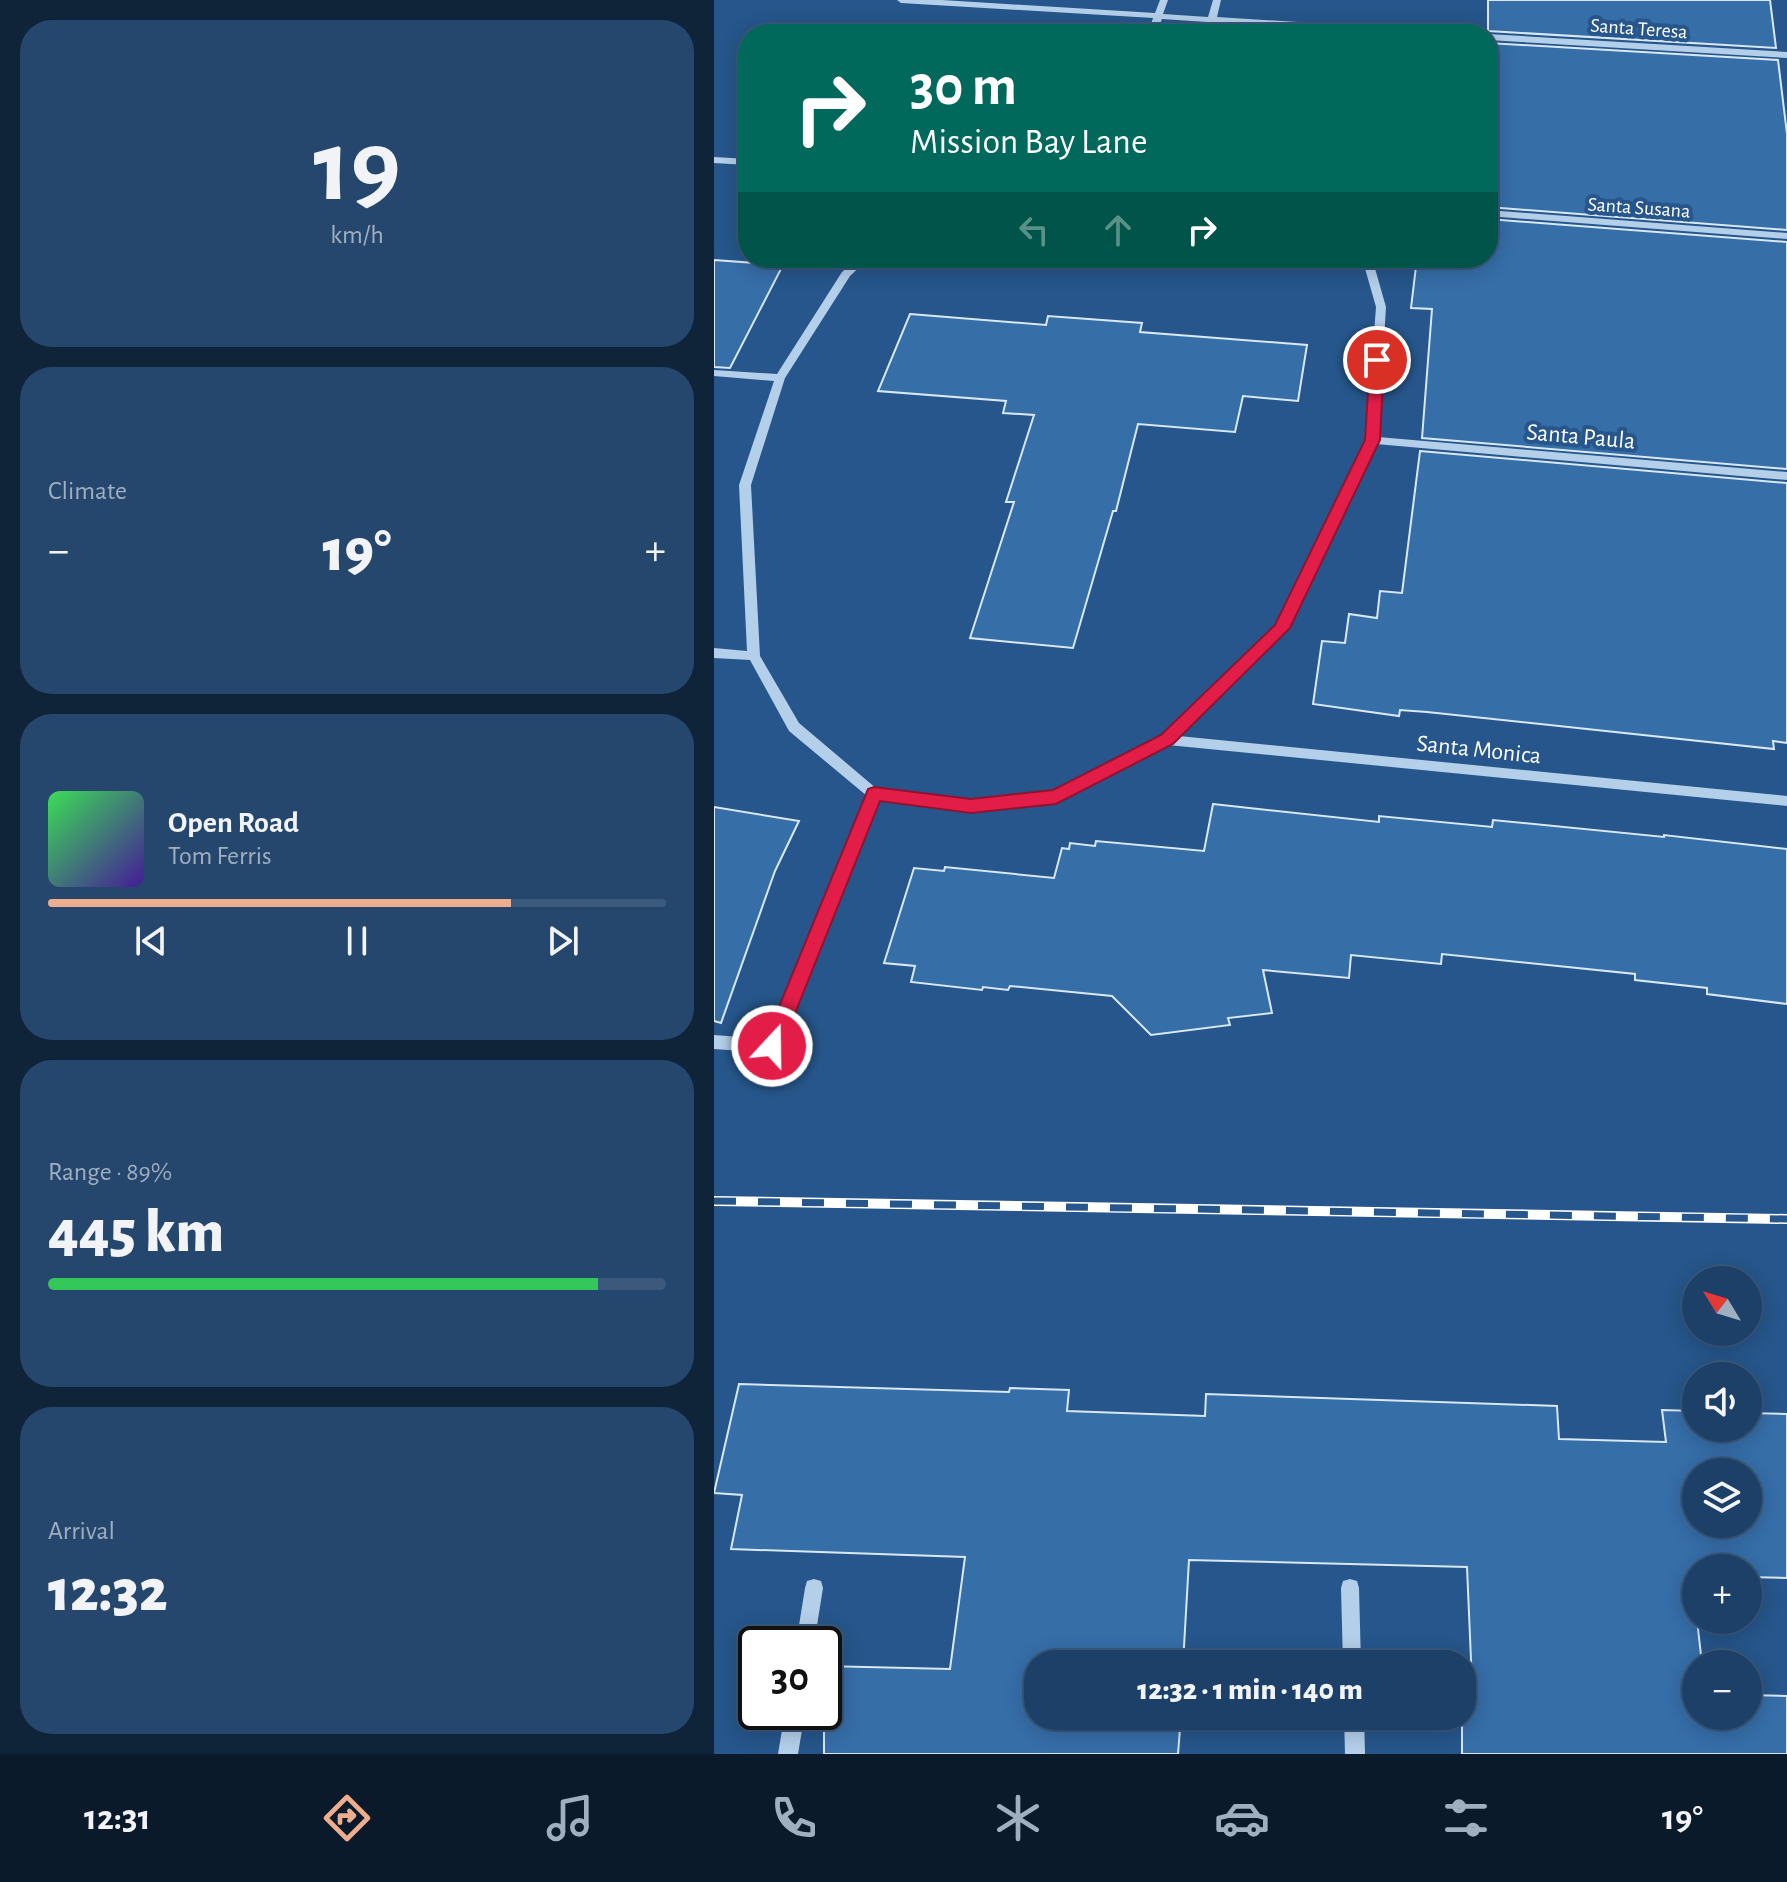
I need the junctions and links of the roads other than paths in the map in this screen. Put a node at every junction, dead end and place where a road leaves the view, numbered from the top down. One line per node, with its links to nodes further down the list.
1 (901, 0): 4 (street)
2 (1164, 0): 4 (street)
3 (1217, 0): 5 (street)
4 (1158, 16): 5 (street); 6 (street)
5 (1212, 20): 7 (street); 8 (street)
6 (1155, 24)
7 (1211, 24)
8 (1278, 24)
9 (1498, 38): 10 (street, Santa Teresa)
10 (1787, 55)
11 (714, 160): 12 (street)
12 (738, 161)
13 (1498, 214): 14 (street, Santa Susana)
14 (1787, 236)
15 (853, 268): 18 (street)
16 (1370, 268): 19 (street)
17 (714, 373): 18 (street)
18 (780, 378): 22 (street)
19 (1372, 440): 20 (street, Santa Paula); 23 (street)
20 (1787, 476)
21 (714, 653): 22 (street)
22 (754, 656): 24 (street)
23 (1167, 740): 24 (street); 25 (street, Santa Monica)
24 (874, 794): 26 (street)
25 (1787, 801)
26 (714, 1042)
27 (814, 1588): 29 (street)
28 (1350, 1588): 30 (street)
29 (808, 1626)
30 (1352, 1650)
31 (792, 1730): 33 (street)
32 (1354, 1730): 34 (street)
33 (788, 1754)
34 (1355, 1754)

